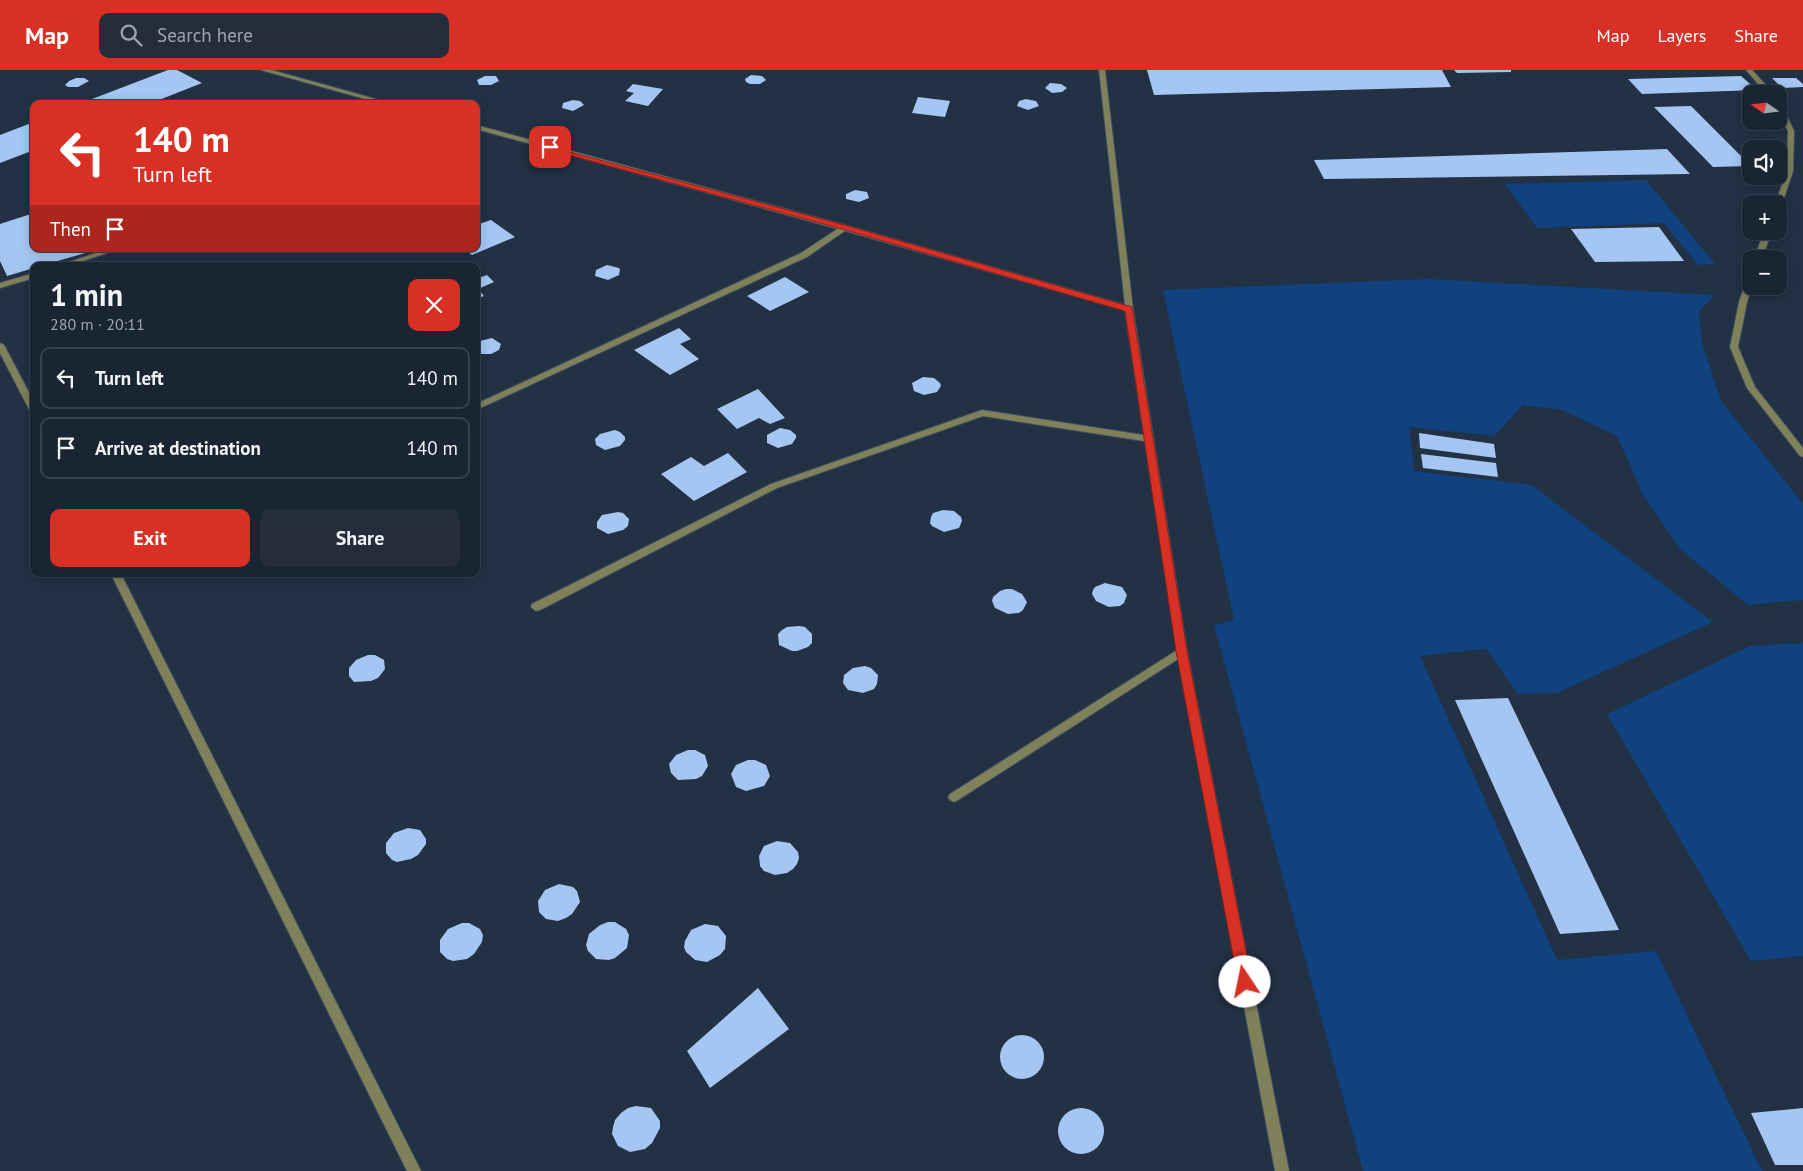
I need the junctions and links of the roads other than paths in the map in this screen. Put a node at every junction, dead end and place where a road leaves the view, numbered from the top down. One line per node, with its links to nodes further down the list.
1 (264, 70): 5 (street)
2 (1102, 70): 15 (street)
3 (1749, 70): 4 (street)
4 (1763, 85)
5 (376, 100)
6 (1788, 125): 8 (street)
7 (480, 128): 9 (street)
8 (1781, 195)
9 (845, 228): 15 (street); 18 (street)
10 (106, 252): 11 (street)
11 (74, 262)
12 (30, 276): 13 (street)
13 (0, 286)
14 (1745, 295): 20 (street)
15 (1129, 309): 19 (street)
16 (0, 345): 17 (street)
17 (30, 404)
18 (480, 405)
19 (1150, 439): 22 (street); 23 (street)
20 (1803, 454)
21 (117, 577): 25 (street)
22 (536, 607)
23 (1182, 651): 24 (street); 26 (street)
24 (954, 797)
25 (414, 1171)
26 (1282, 1171)

